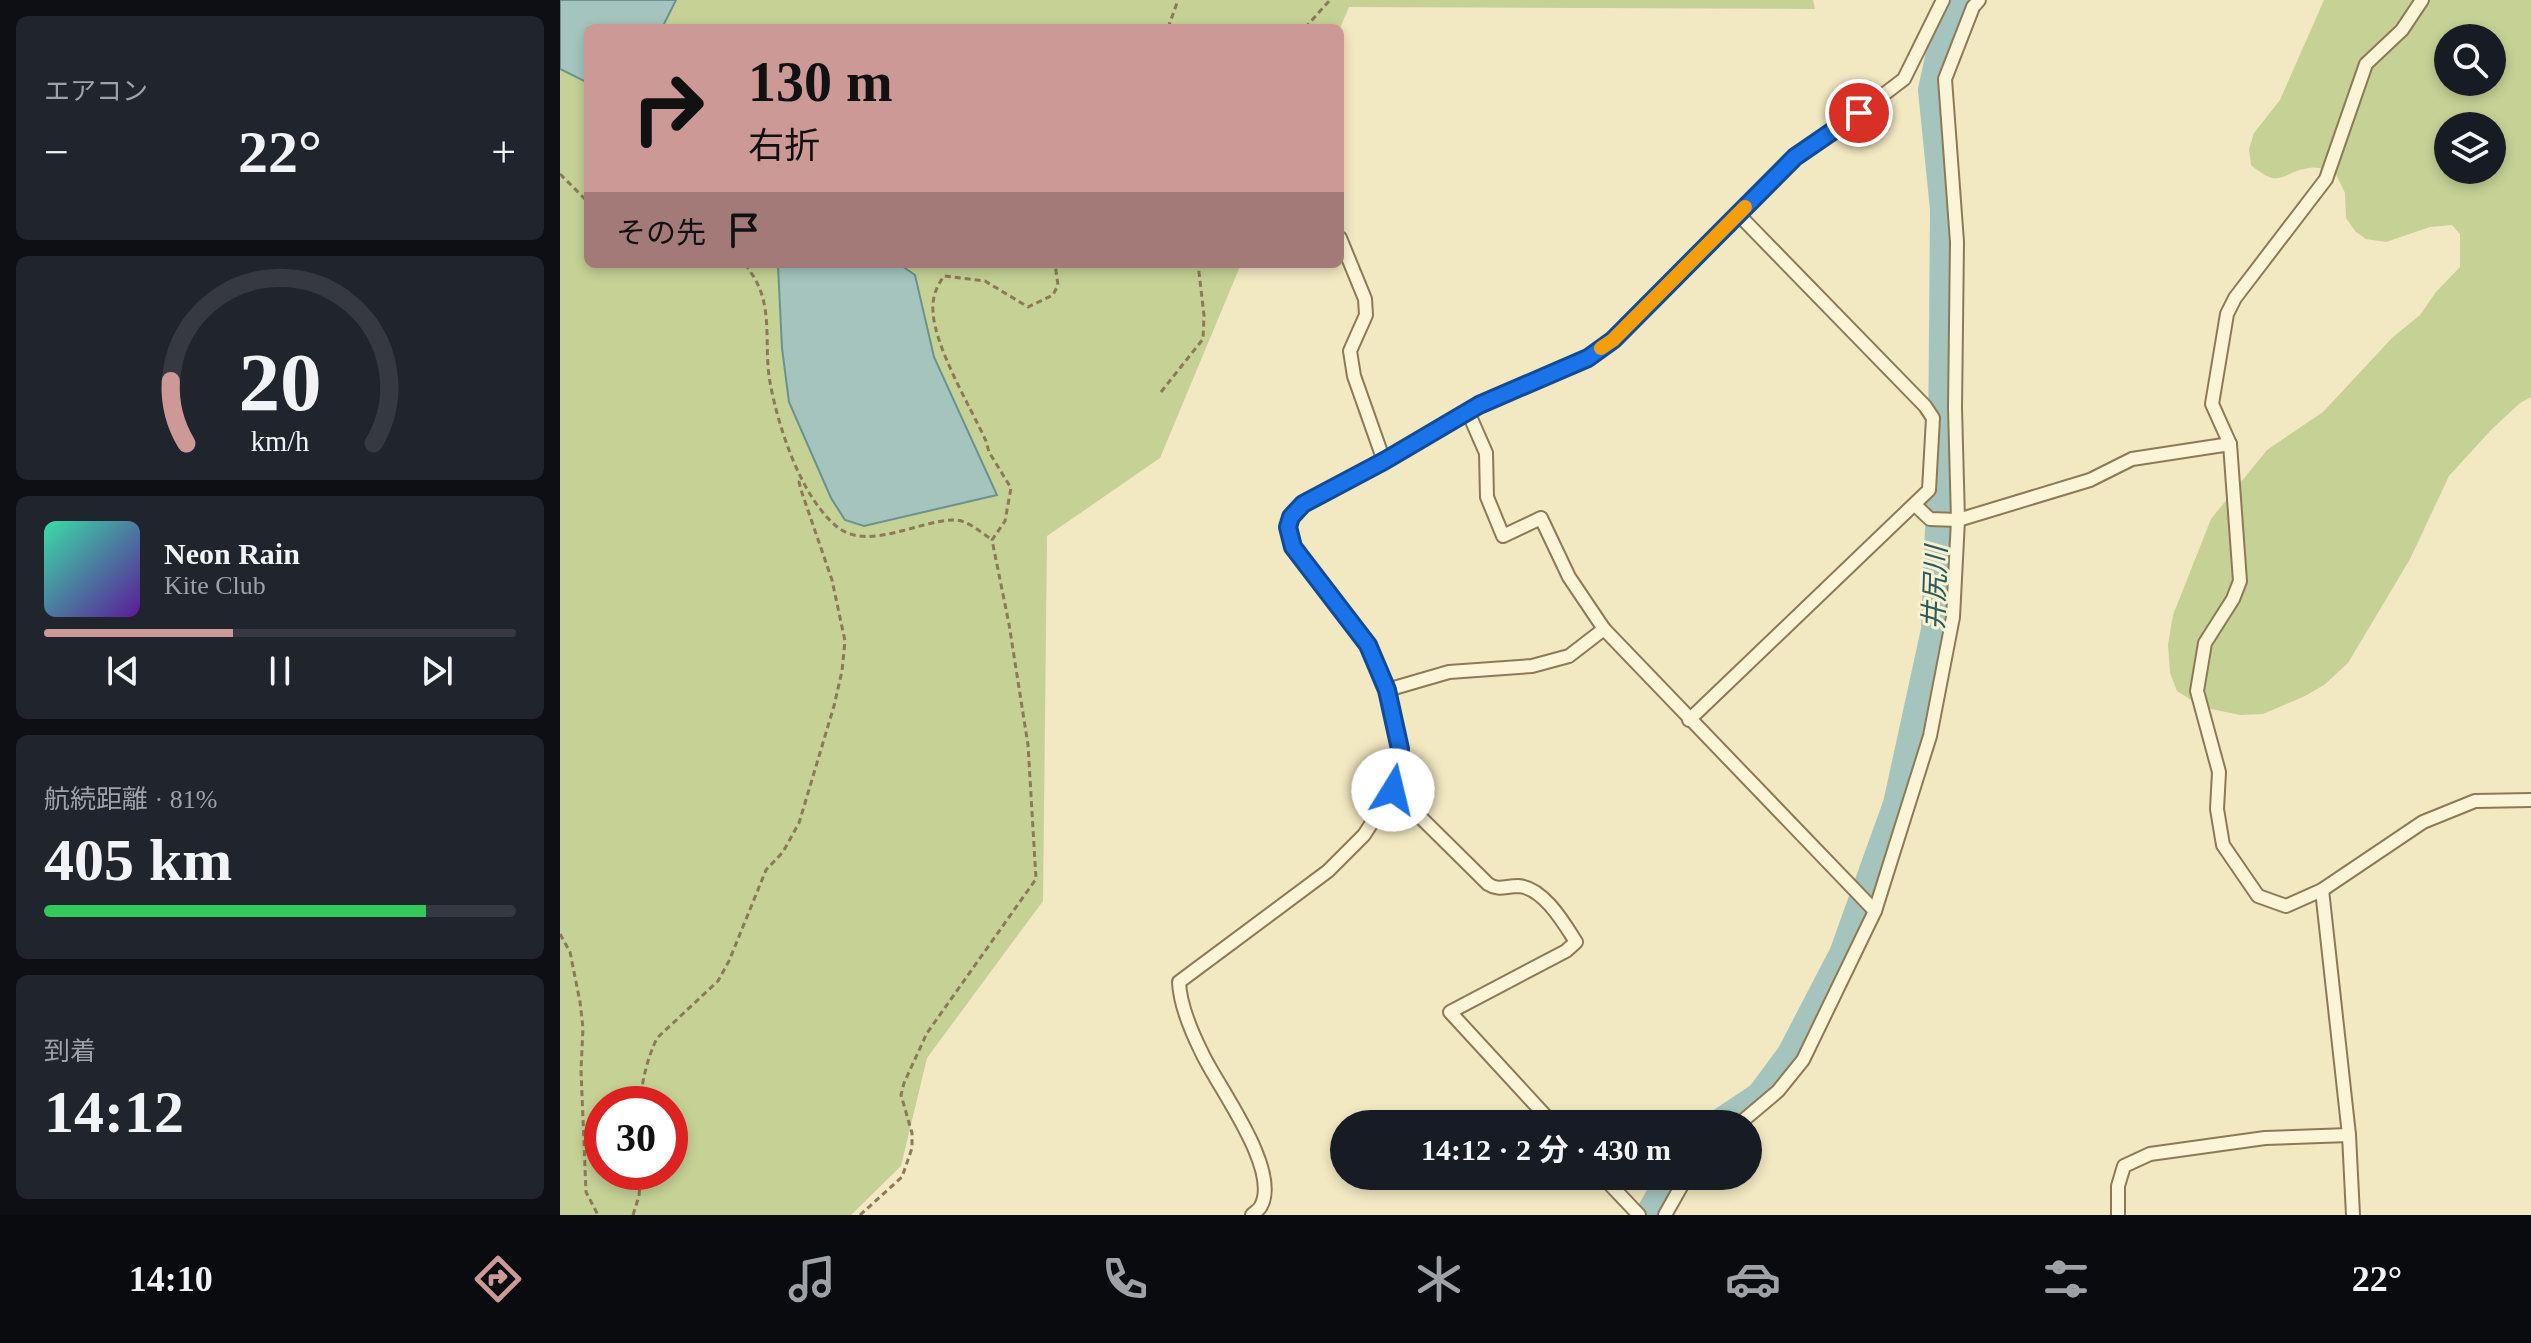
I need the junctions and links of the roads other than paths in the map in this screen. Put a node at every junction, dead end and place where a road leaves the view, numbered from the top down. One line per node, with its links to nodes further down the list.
1 (1943, 0): 4 (street)
2 (1979, 0): 10 (street)
3 (2422, 0): 7 (street)
4 (1738, 214): 6 (street); 9 (street)
5 (1344, 248): 8 (street)
6 (1468, 412): 8 (street); 11 (street)
7 (2230, 444): 10 (street); 16 (street)
8 (1384, 461): 12 (street)
9 (1915, 505): 10 (street); 13 (street)
10 (1958, 520): 17 (street)
11 (1604, 629): 12 (street); 13 (street)
12 (1387, 690): 14 (street)
13 (1689, 720): 17 (street)
14 (1393, 790): 18 (street); 23 (street)
15 (2531, 800): 16 (street)
16 (2322, 890): 20 (street)
17 (1875, 911): 19 (street)
18 (1540, 1110)
19 (1756, 1110)
20 (2349, 1135): 26 (street); 27 (street)
21 (1615, 1190): 24 (street)
22 (1679, 1190): 25 (street)
23 (1252, 1215)
24 (1639, 1215)
25 (1665, 1215)
26 (2118, 1215)
27 (2353, 1215)

